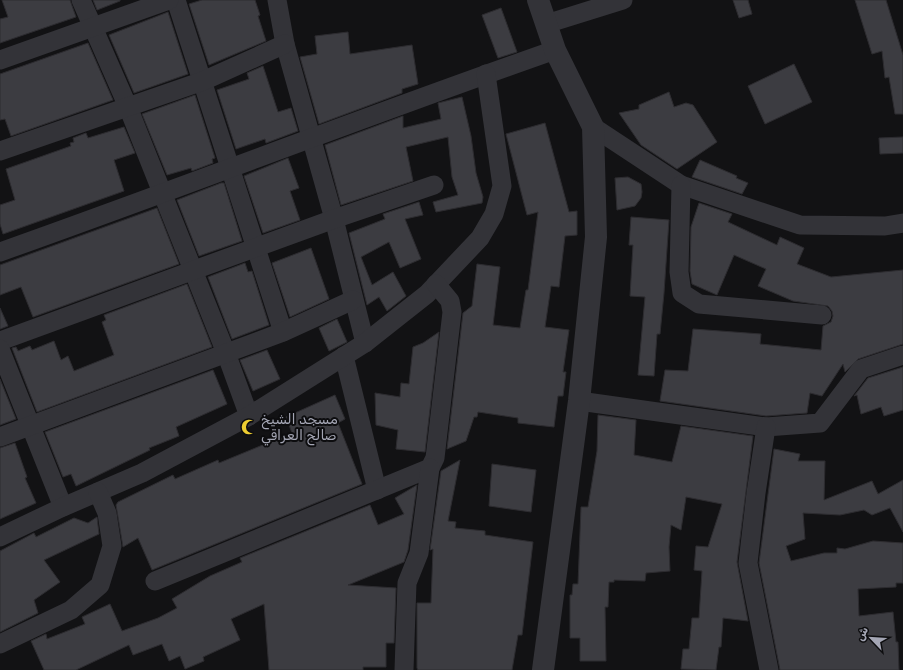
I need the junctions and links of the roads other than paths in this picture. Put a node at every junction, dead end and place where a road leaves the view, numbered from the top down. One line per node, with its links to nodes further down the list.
1 (81, 0): 8 (street)
2 (170, 0): 8 (street)
3 (176, 0): 13 (street)
4 (276, 0): 9 (street)
5 (538, 0): 7 (street)
6 (623, 0): 7 (street)
7 (546, 24): 10 (street)
8 (92, 27): 11 (street); 14 (street)
9 (285, 44): 13 (street); 16 (street)
10 (555, 50): 12 (street); 15 (street)
11 (0, 60)
12 (486, 74): 16 (street); 27 (street)
13 (202, 81): 14 (street); 18 (street)
14 (128, 108): 17 (street); 21 (street)
15 (593, 127): 20 (street); 37 (street)
16 (311, 137): 18 (street); 22 (street)
17 (0, 151)
18 (230, 167): 21 (street); 24 (street)
19 (434, 185): 22 (street)
20 (681, 185): 23 (street); 29 (street)
21 (162, 195): 25 (street); 26 (street)
22 (334, 219): 24 (street); 28 (street)
23 (903, 223)
24 (256, 248): 26 (street); 30 (street)
25 (0, 252)
26 (194, 271): 31 (street); 34 (street)
27 (436, 284): 32 (street); 42 (street)
28 (353, 300): 30 (street); 32 (street)
29 (822, 315)
30 (283, 332): 34 (street)
31 (0, 341)
32 (365, 343): 36 (street)
33 (0, 349): 39 (street)
34 (226, 353): 38 (street); 39 (street)
35 (903, 355): 40 (street)
36 (344, 356): 38 (street); 43 (street)
37 (579, 401): 40 (street); 50 (street)
38 (249, 416): 44 (street)
39 (30, 425): 41 (street); 45 (street)
40 (766, 427): 51 (street)
41 (0, 437)
42 (430, 468): 43 (street); 49 (street)
43 (377, 490): 47 (street)
44 (98, 492): 45 (street); 48 (street)
45 (63, 507): 46 (street)
46 (0, 537)
47 (156, 581)
48 (0, 644)
49 (404, 670)
50 (543, 670)
51 (769, 670)

